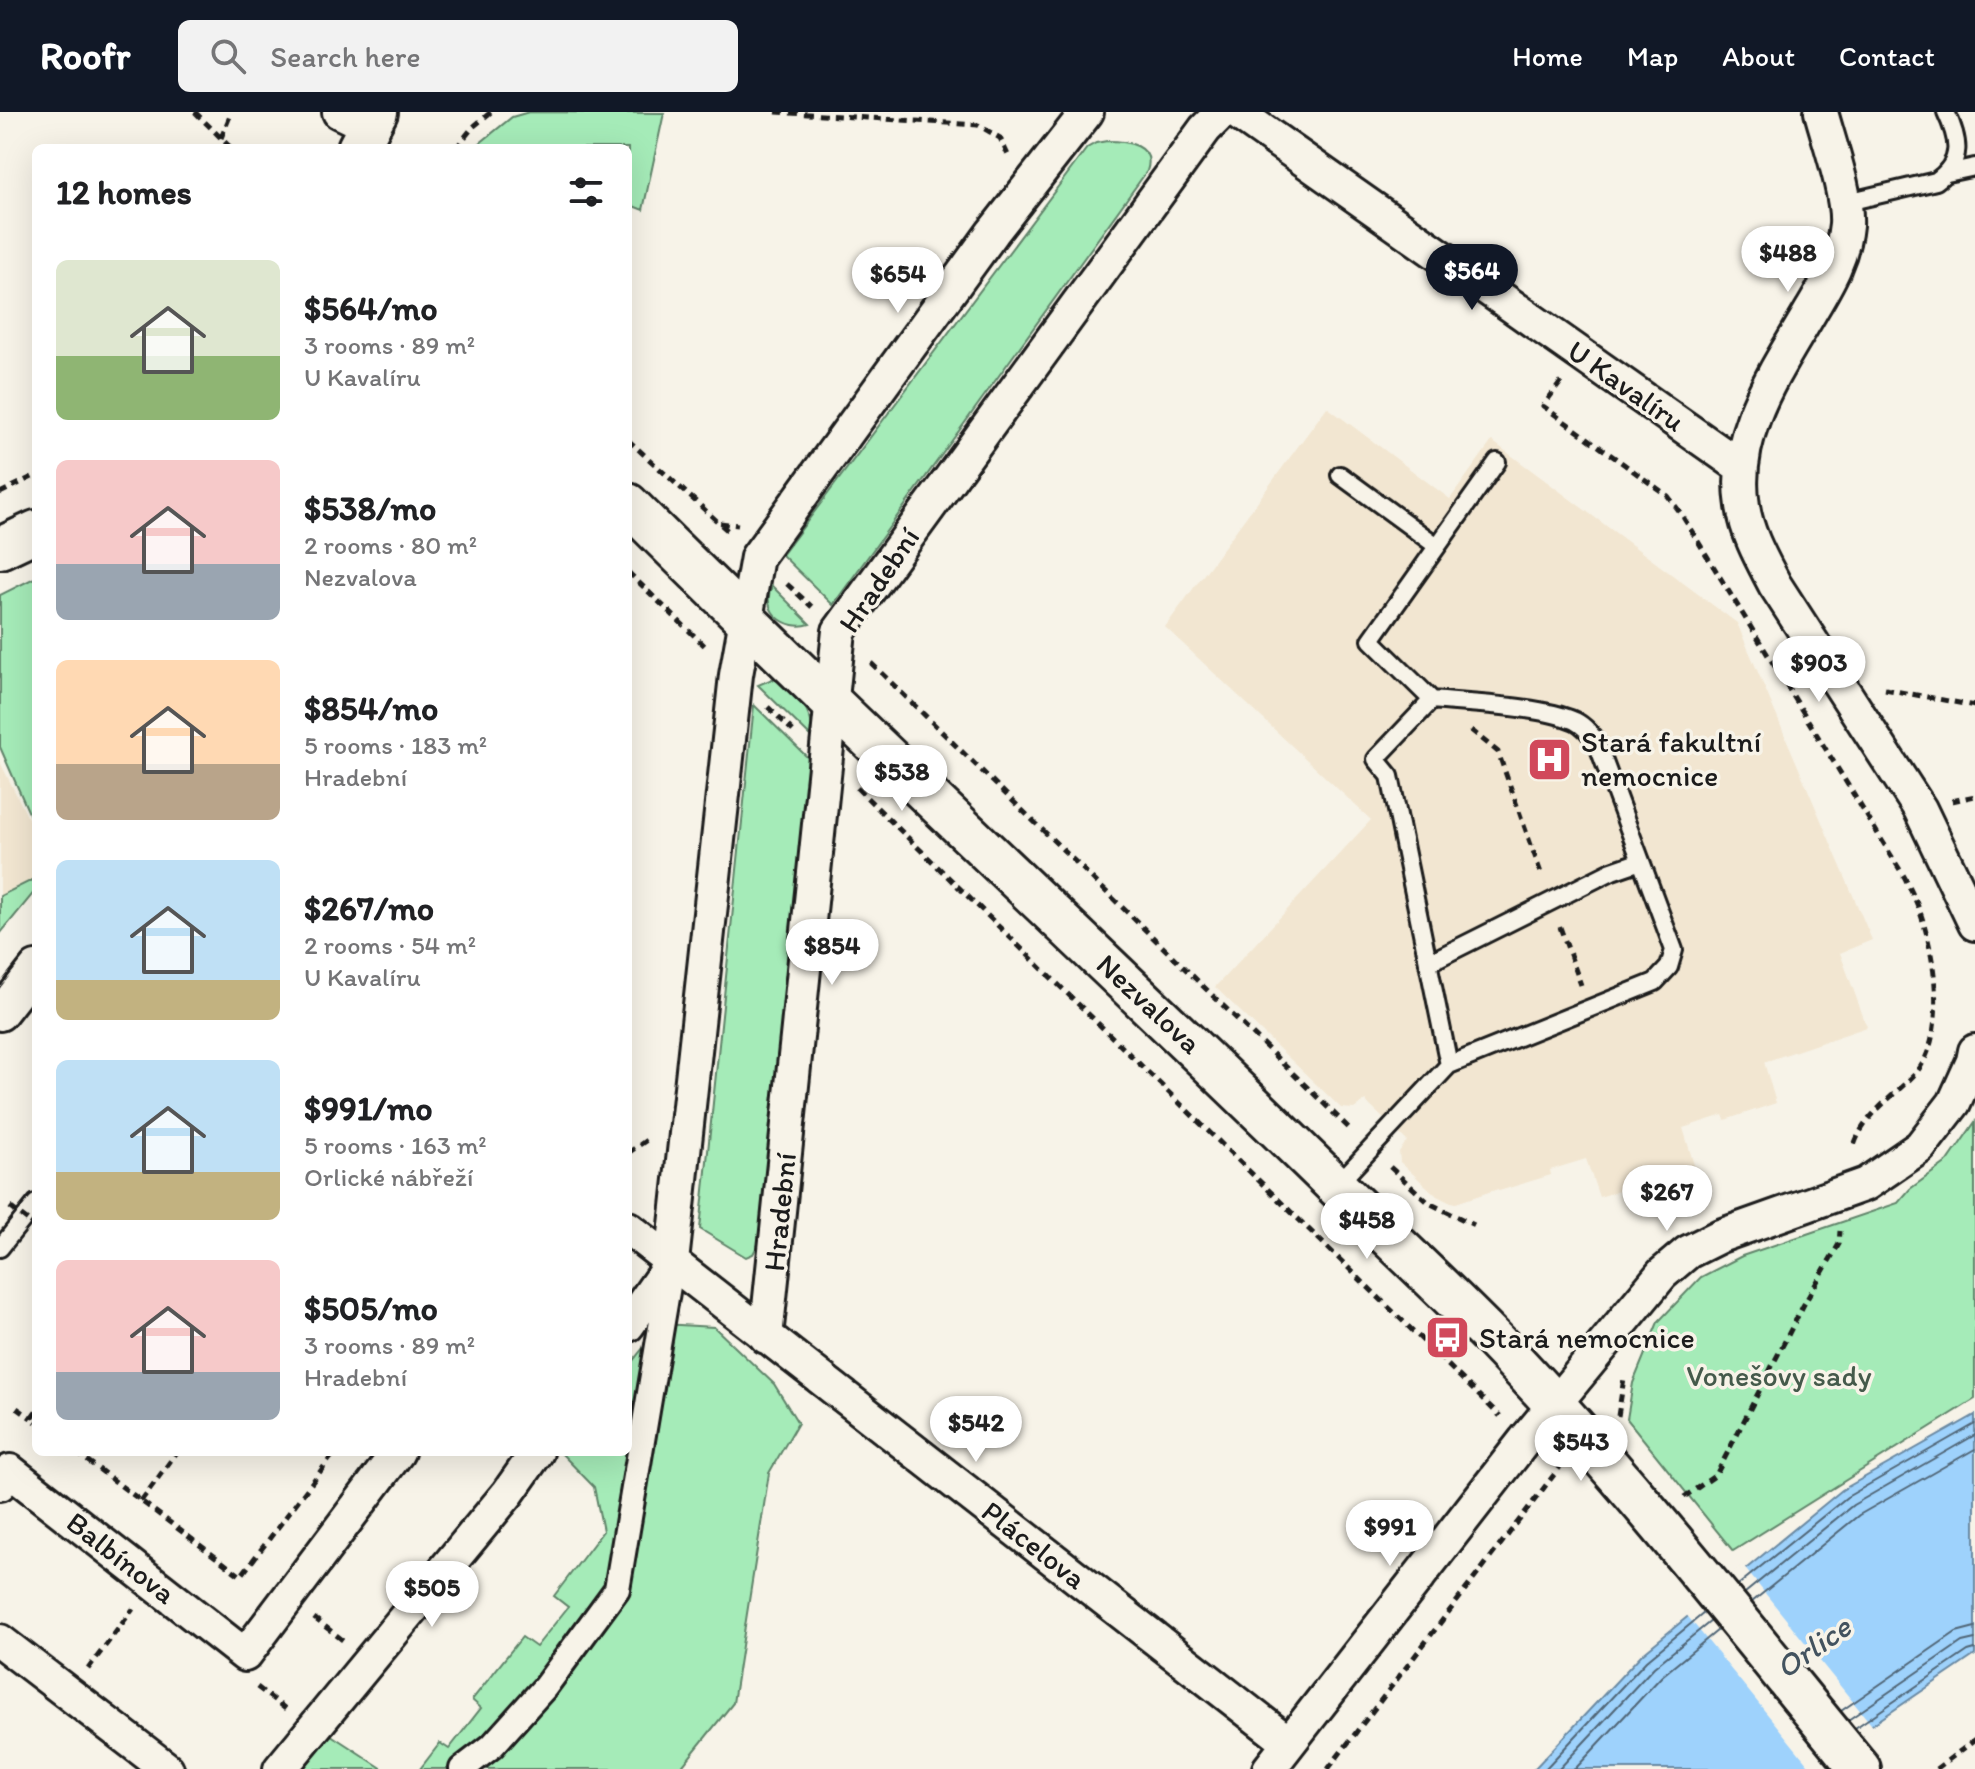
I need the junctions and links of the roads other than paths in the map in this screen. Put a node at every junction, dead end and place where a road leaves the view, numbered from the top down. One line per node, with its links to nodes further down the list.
1 (1087, 112): 16 (street)
2 (1222, 112): 18 (street, Hradební)
3 (1236, 112): 10 (street, U Kavalíru)
4 (1821, 112): 8 (street)
5 (1946, 112): 7 (lane)
6 (1975, 167): 7 (lane)
7 (1947, 173): 8 (lane)
8 (1843, 203): 10 (street)
9 (1497, 462): 14 (lane)
10 (1741, 467): 20 (street)
11 (1340, 475): 14 (lane)
12 (632, 508): 16 (street, Nezvalova)
13 (32, 533): 15 (street)
14 (1437, 546): 17 (lane)
15 (0, 548)
16 (745, 621): 18 (street, Nezvalova); 30 (street)
17 (1432, 700): 19 (lane); 21 (lane)
18 (832, 704): 26 (street, Nezvalova); 32 (street, Hradební)
19 (1641, 861): 21 (lane); 25 (lane)
20 (1975, 924)
21 (1428, 963): 25 (lane)
22 (32, 973): 23 (street)
23 (0, 1014)
24 (1975, 1051): 33 (street)
25 (1449, 1065): 26 (lane)
26 (1336, 1186): 33 (street, Nezvalova)
27 (32, 1208): 29 (lane)
28 (632, 1231): 30 (street, Plácelova)
29 (0, 1248)
30 (672, 1262): 31 (street); 32 (street, Plácelova); 41 (street)
31 (632, 1319)
32 (766, 1337): 38 (street, Plácelova)
33 (1555, 1404): 38 (street); 43 (street, Nezvalova)
34 (395, 1456): 36 (street, Balbínova)
35 (534, 1456): 40 (street)
36 (5, 1478)
37 (0, 1641): 39 (street)
38 (1289, 1743): 42 (street)
39 (167, 1769)
40 (280, 1769)
41 (462, 1769)
42 (1269, 1769)
43 (1860, 1769)

